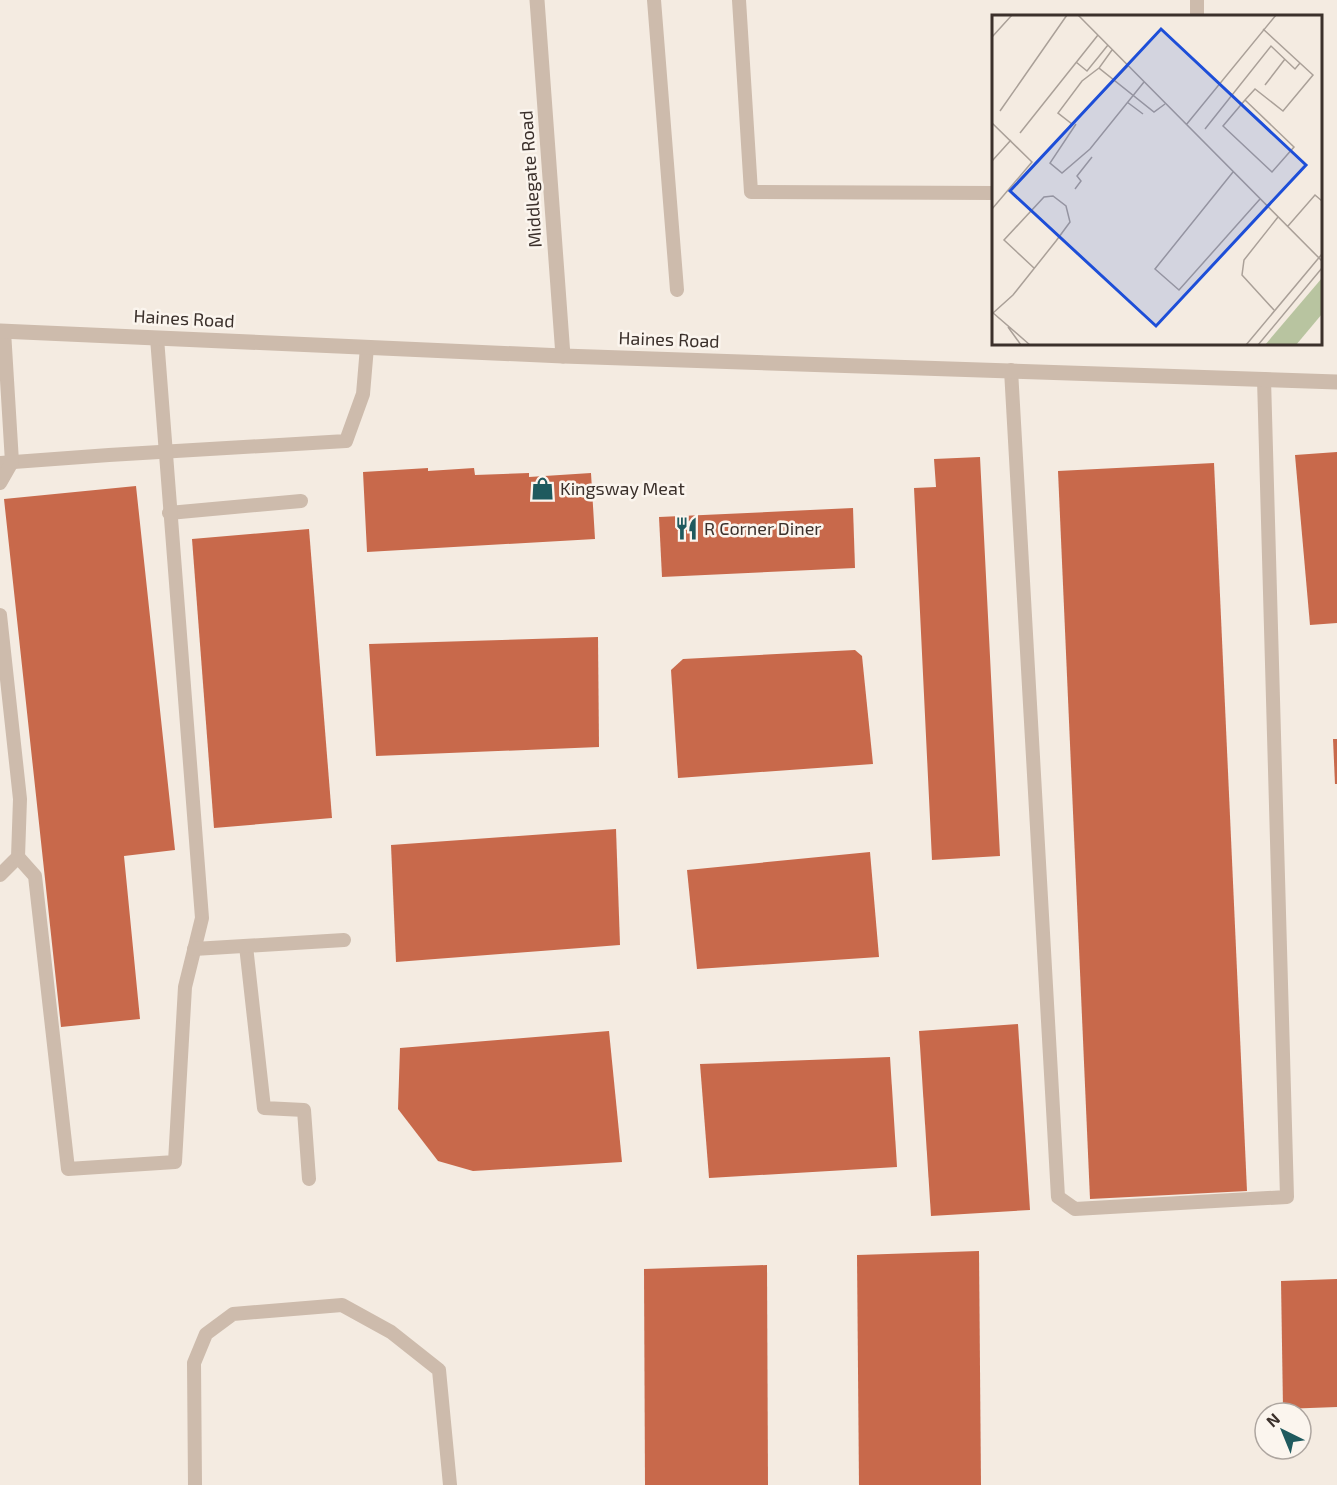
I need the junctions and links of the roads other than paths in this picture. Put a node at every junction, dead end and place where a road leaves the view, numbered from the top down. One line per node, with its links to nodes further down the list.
1 (537, 0): 9 (street, Middlegate Road)
2 (654, 0): 5 (lane)
3 (740, 0): 4 (lane)
4 (992, 193)
5 (677, 290)
6 (2, 331): 7 (street, Haines Road); 14 (lane)
7 (157, 338): 8 (street, Haines Road); 13 (lane)
8 (366, 347): 9 (street, Haines Road); 13 (lane)
9 (563, 356): 10 (street, Haines Road)
10 (1011, 370): 11 (street, Haines Road); 11 (lane)
11 (1264, 379): 12 (street, Haines Road)
12 (1337, 382)
13 (165, 452): 14 (lane); 17 (lane)
14 (6, 463): 15 (lane)
15 (0, 483)
16 (301, 501): 17 (lane)
17 (169, 513): 23 (lane)
18 (0, 615): 19 (lane)
19 (18, 857): 20 (lane); 23 (lane)
20 (0, 875)
21 (344, 940): 22 (lane)
22 (246, 946): 23 (lane); 24 (lane)
23 (194, 949)
24 (309, 1179)
25 (195, 1485): 26 (lane)
26 (450, 1485)

